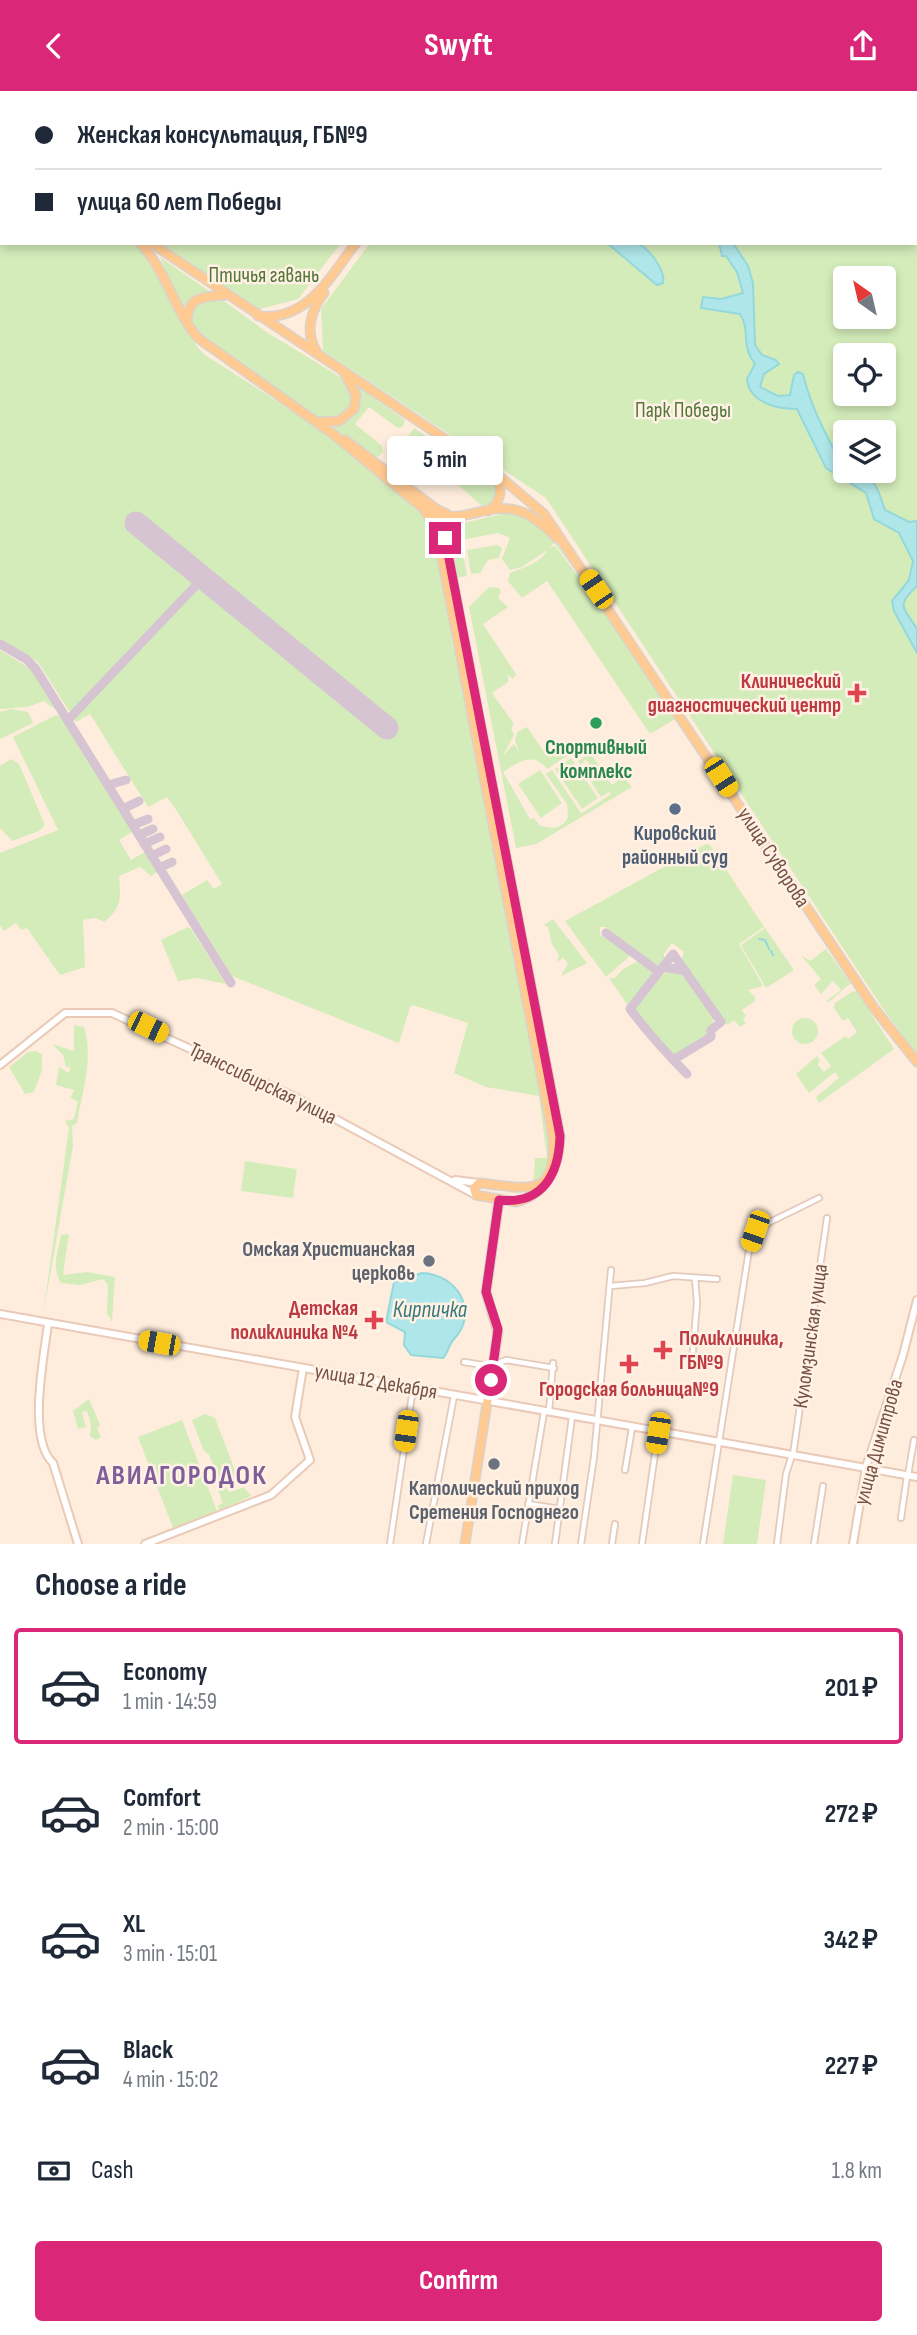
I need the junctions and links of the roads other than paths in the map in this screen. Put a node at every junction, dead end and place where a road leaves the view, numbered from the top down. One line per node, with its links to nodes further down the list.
1 (142, 245): 7 (main road)
2 (154, 245): 5 (main road, улица Суворова)
3 (354, 245): 6 (main road)
4 (360, 245): 8 (main road)
5 (226, 295): 6 (main road, улица Суворова); 7 (main road)
6 (257, 316): 8 (main road, улица Суворова)
7 (187, 323): 10 (main road)
8 (319, 354): 9 (main road, улица Суворова)
9 (341, 369): 10 (main road); 12 (main road, улица Суворова)
10 (310, 418): 11 (main road)
11 (333, 434): 13 (main road); 15 (main road)
12 (493, 471): 14 (main road); 16 (main road, улица Суворова)
13 (424, 509): 15 (main road); 17 (main road)
14 (486, 512): 15 (main road); 16 (main road)
15 (458, 518): 17 (main road)
16 (565, 545): 18 (main road, улица Суворова)
17 (448, 574): 20 (main road)
18 (917, 1062)
19 (0, 1065): 21 (main road, Транссибирская улица)
20 (546, 1080): 23 (main road); 27 (main road)
21 (453, 1180): 22 (main road); 24 (main road, Транссибирская улица)
22 (479, 1183): 23 (main road); 24 (main road)
23 (520, 1188): 27 (main road)
24 (476, 1195): 26 (main road)
25 (819, 1198): 49 (street)
26 (499, 1200): 27 (main road); 38 (main road)
27 (522, 1200)
28 (827, 1218): 50 (street, Куломзинская улица)
29 (611, 1270): 32 (street)
30 (695, 1277): 31 (street); 32 (street); 36 (street)
31 (717, 1279)
32 (611, 1286): 45 (street)
33 (917, 1300): 51 (main road, улица Димитрова)
34 (0, 1314): 35 (main road, улица 12 Декабря)
35 (48, 1324): 39 (main road, улица 12 Декабря); 60 (main road)
36 (692, 1361)
37 (464, 1362): 38 (street)
38 (493, 1366): 42 (main road); 43 (street)
39 (303, 1368): 40 (main road, улица 12 Декабря); 61 (main road)
40 (413, 1388): 41 (main road, улица 12 Декабря); 62 (street)
41 (454, 1396): 42 (main road, улица 12 Декабря); 63 (street)
42 (487, 1402): 43 (main road, улица 12 Декабря); 64 (main road)
43 (546, 1412): 44 (main road, улица 12 Декабря); 56 (street)
44 (572, 1417): 45 (main road, улица 12 Декабря); 57 (street)
45 (598, 1422): 46 (main road, улица 12 Декабря); 67 (street)
46 (632, 1428): 47 (main road, улица 12 Декабря); 52 (street)
47 (658, 1433): 49 (main road, улица 12 Декабря); 69 (street)
48 (914, 1440): 53 (street)
49 (716, 1443): 50 (main road, улица 12 Декабря); 70 (street)
50 (793, 1455): 51 (main road, улица 12 Декабря); 71 (street, Куломзинская улица)
51 (866, 1467): 53 (main road, улица 12 Декабря); 73 (main road, улица Димитрова)
52 (625, 1470)
53 (907, 1476): 54 (main road, улица 12 Декабря); 58 (street)
54 (917, 1477)
55 (823, 1486): 72 (street)
56 (528, 1504): 57 (street); 65 (street)
57 (560, 1509): 66 (street)
58 (901, 1518)
59 (615, 1524): 68 (street)
60 (78, 1544)
61 (145, 1544)
62 (390, 1544)
63 (426, 1544)
64 (465, 1544)
65 (522, 1544)
66 (555, 1544)
67 (582, 1544)
68 (612, 1544)
69 (642, 1544)
70 (702, 1544)
71 (777, 1544)
72 (814, 1544)
73 (853, 1544)

